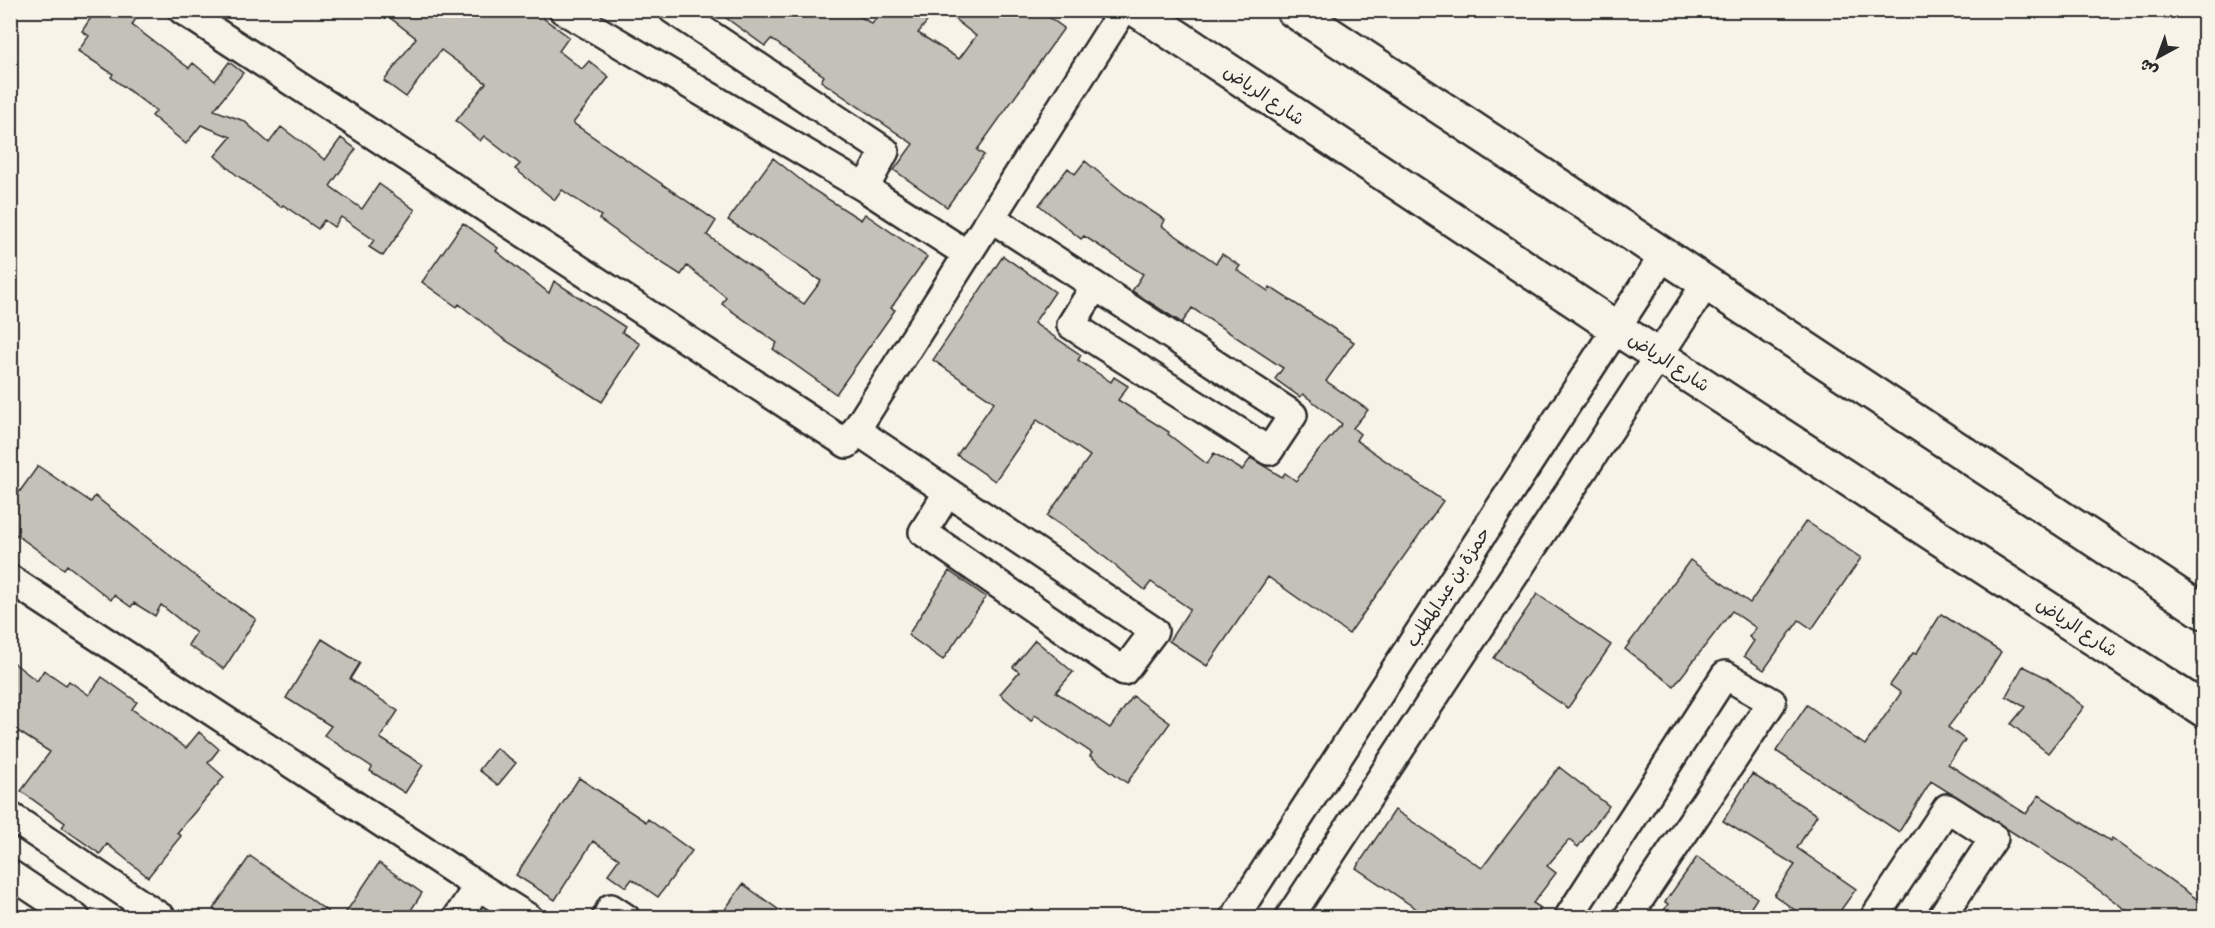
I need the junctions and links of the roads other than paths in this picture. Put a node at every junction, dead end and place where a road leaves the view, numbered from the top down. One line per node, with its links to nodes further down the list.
1 (182, 10): 15 (street)
2 (563, 10): 7 (street)
3 (673, 10): 7 (street)
4 (1123, 10): 8 (street)
5 (1137, 10): 13 (main road, شارع الرياض)
6 (1293, 10): 10 (main road)
7 (865, 188): 9 (street)
8 (991, 218): 9 (street); 12 (street)
9 (967, 254): 15 (street)
10 (1663, 256): 11 (main road); 13 (street, حمزة بن عبدالمطلب)
11 (1706, 285): 14 (street); 18 (main road)
12 (1095, 286): 12 (street)
13 (1616, 328): 14 (main road, شارع الرياض); 29 (street, حمزة بن عبدالمطلب)
14 (1659, 355): 19 (main road, شارع الرياض); 30 (street)
15 (856, 430): 16 (street)
16 (948, 492): 16 (street)
17 (10, 579): 22 (street)
18 (2205, 612)
19 (2205, 710)
20 (10, 816): 24 (street)
21 (10, 874): 23 (street)
22 (478, 886): 25 (street); 26 (street)
23 (76, 918)
24 (162, 918)
25 (457, 918)
26 (528, 918)
27 (606, 918): 28 (street)
28 (626, 918)
29 (1234, 918)
30 (1289, 918)
31 (1568, 918): 32 (street)
32 (1627, 918)
33 (1874, 918): 34 (street)
34 (1941, 918)

